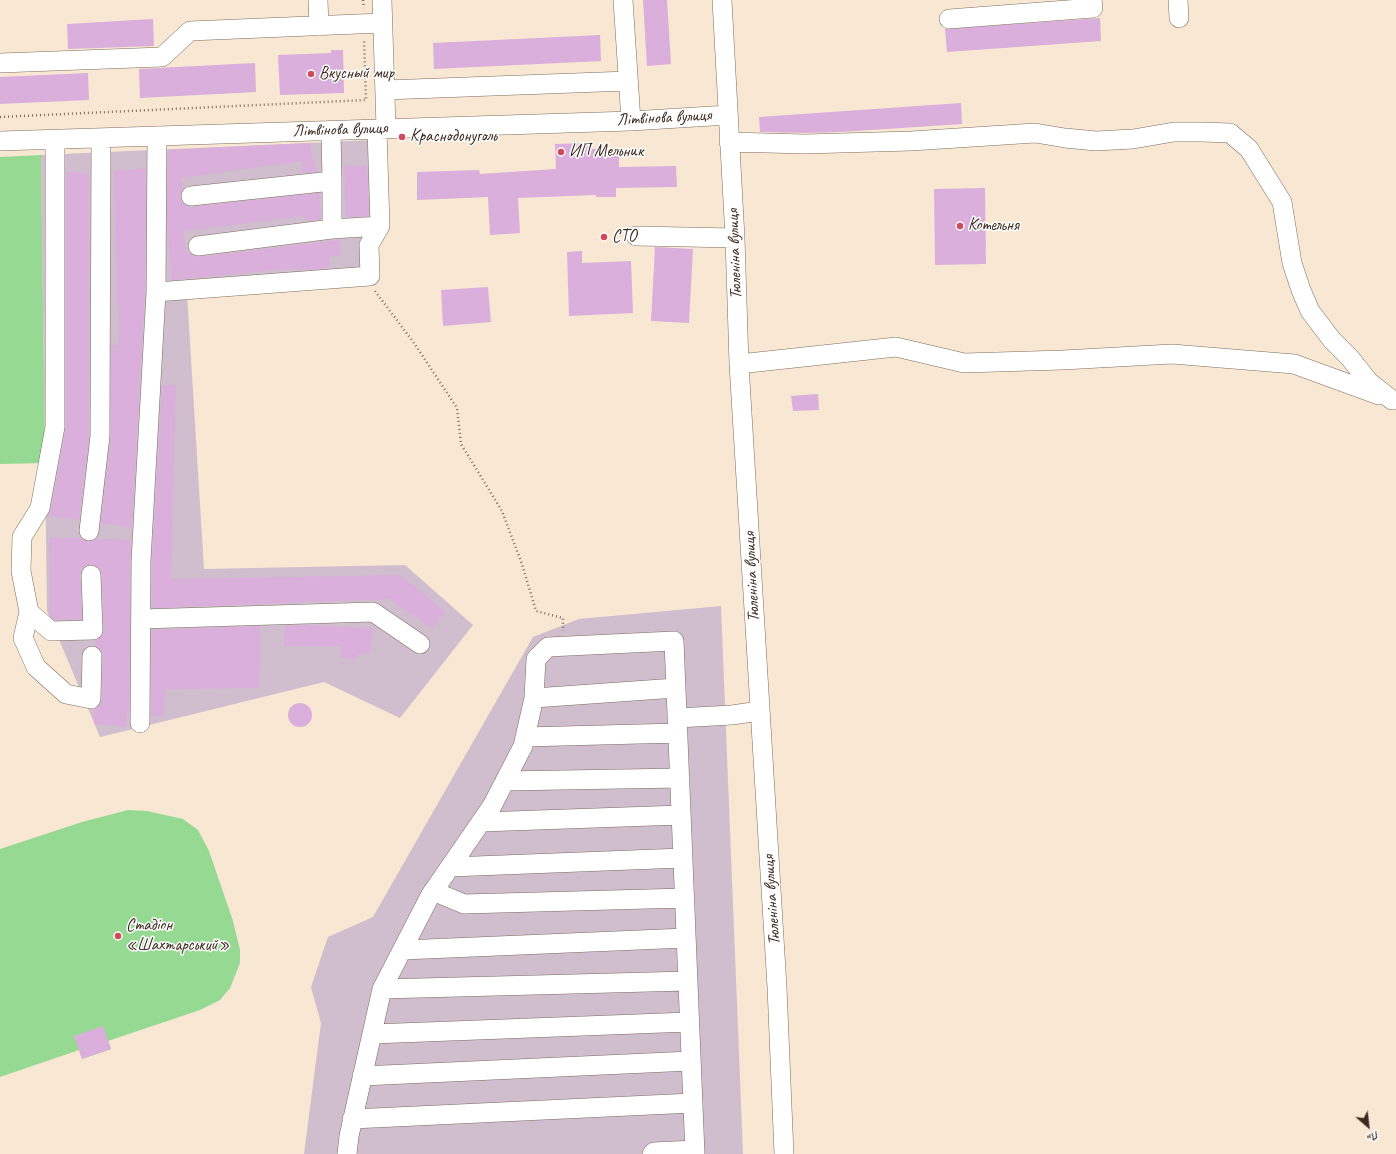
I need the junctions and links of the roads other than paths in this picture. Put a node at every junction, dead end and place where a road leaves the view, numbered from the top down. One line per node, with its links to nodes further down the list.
1 (318, 0): 8 (street)
2 (382, 0): 7 (street)
3 (623, 0): 10 (street)
4 (722, 0): 12 (street, Тюленіна вулиця)
5 (1092, 0): 6 (street)
6 (949, 19)
7 (373, 24): 8 (street); 11 (street)
8 (319, 26): 9 (street)
9 (0, 63)
10 (628, 81): 11 (street); 13 (street)
11 (385, 90): 14 (street)
12 (728, 115): 13 (street, Літвінова вулиця); 20 (street, Тюленіна вулиця)
13 (630, 121): 14 (street, Літвінова вулиця)
14 (382, 129): 15 (street, Літвінова вулиця); 23 (street)
15 (331, 130): 16 (street, Літвінова вулиця); 21 (street)
16 (157, 136): 17 (street, Літвінова вулиця); 28 (street)
17 (101, 138): 18 (street, Літвінова вулиця); 31 (street)
18 (55, 139): 19 (street, Літвінова вулиця); 33 (street)
19 (0, 141)
20 (729, 142): 26 (street, Тюленіна вулиця); 30 (street)
21 (332, 181): 22 (street); 24 (street)
22 (191, 196)
23 (380, 226): 24 (street); 28 (street)
24 (332, 229): 27 (street)
25 (636, 236): 26 (street)
26 (735, 238): 29 (street, Тюленіна вулиця)
27 (198, 246)
28 (156, 292): 34 (street)
29 (739, 364): 30 (street); 39 (street, Тюленіна вулиця)
30 (1394, 400)
31 (89, 531)
32 (91, 575): 33 (street)
33 (29, 612): 36 (street)
34 (141, 619): 35 (street); 40 (street)
35 (420, 644)
36 (92, 656)
37 (676, 688): 38 (street); 38 (street); 41 (street)
38 (534, 698): 42 (street)
39 (760, 711): 41 (street); 64 (street, Тюленіна вулиця)
40 (140, 723)
41 (678, 725): 42 (street); 43 (street)
42 (525, 738): 44 (street)
43 (680, 778): 44 (street); 45 (street)
44 (505, 781): 46 (street)
45 (681, 815): 46 (street); 47 (street)
46 (481, 822): 48 (street)
47 (683, 858): 48 (street); 50 (street)
48 (450, 867): 49 (street)
49 (433, 891): 50 (street); 52 (street)
50 (685, 898): 51 (street)
51 (686, 938): 52 (street); 53 (street)
52 (403, 950): 54 (street)
53 (688, 981): 54 (street); 55 (street)
54 (382, 989): 56 (street)
55 (689, 1022): 56 (street); 57 (street)
56 (372, 1034): 58 (street)
57 (691, 1061): 58 (street); 59 (street)
58 (362, 1076): 60 (street)
59 (693, 1103): 60 (street); 61 (street)
60 (352, 1119): 62 (street)
61 (695, 1152): 63 (street)
62 (347, 1154)
63 (652, 1154)
64 (784, 1154)

